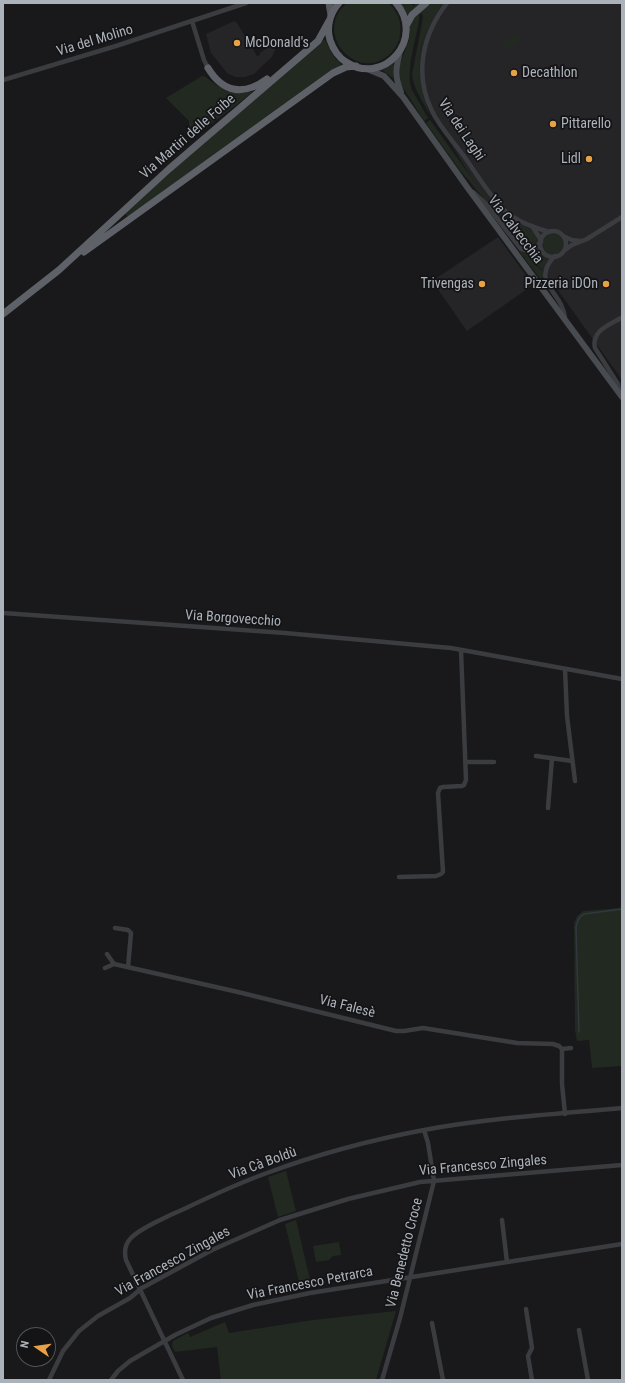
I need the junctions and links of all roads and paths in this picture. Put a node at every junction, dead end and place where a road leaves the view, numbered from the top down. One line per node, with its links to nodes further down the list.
1 (246, 3): 8 (street, Via del Molino)
2 (329, 3): 7 (main road)
3 (339, 3): 7 (highway, Via Martiri delle Foibe)
4 (396, 3): 9 (highway)
5 (426, 3): 9 (highway)
6 (446, 3): 19 (street, Via dei Laghi)
7 (330, 18): 11 (highway); 13 (highway, Via Martiri delle Foibe)
8 (192, 21): 12 (street); 15 (street, Via del Molino)
9 (406, 26): 10 (highway)
10 (401, 49): 14 (highway); 16 (main road, Via Calvecchia)
11 (356, 66): 14 (highway); 26 (highway, Via Martiri delle Foibe)
12 (208, 68): 13 (highway)
13 (286, 68): 26 (highway, Via Martiri delle Foibe)
14 (366, 68): 16 (main road, Via Calvecchia)
15 (3, 80)
16 (403, 97): 17 (main road, Via Calvecchia)
17 (467, 187): 22 (street); 28 (main road, Via Calvecchia)
18 (622, 218): 23 (street)
19 (532, 226): 20 (street, Via dei Laghi); 22 (street)
20 (549, 232): 21 (street); 22 (street)
21 (563, 236): 23 (street); 24 (street)
22 (541, 241): 25 (street)
23 (582, 241): 24 (street)
24 (563, 251): 25 (street)
25 (555, 256): 28 (street)
26 (59, 270): 27 (highway, Via Martiri delle Foibe)
27 (3, 314)
28 (565, 318): 30 (main road, Via Calvecchia)
29 (621, 318): 30 (street)
30 (621, 395)
31 (3, 613): 32 (street, Via Borgovecchio)
32 (461, 650): 33 (street, Via Borgovecchio); 38 (street)
33 (565, 669): 34 (street, Via Borgovecchio); 37 (street)
34 (622, 680)
35 (536, 756): 36 (street)
36 (552, 758): 37 (street); 41 (street)
37 (572, 761): 40 (street)
38 (466, 762): 39 (street); 42 (street)
39 (494, 762)
40 (576, 781)
41 (548, 808)
42 (399, 877)
43 (115, 928): 46 (street)
44 (107, 954): 45 (street)
45 (114, 964): 46 (street, Via Falesè); 47 (street)
46 (128, 967): 49 (street, Via Falesè)
47 (105, 968)
48 (571, 1048): 49 (street, Via Falesè)
49 (562, 1049): 51 (street)
50 (622, 1108): 51 (street)
51 (565, 1114): 52 (street, Via Cà Boldù)
52 (424, 1130): 54 (street, Via Benedetto Croce); 59 (street, Via Cà Boldù)
53 (622, 1165): 54 (street, Via Francesco Zingales)
54 (434, 1181): 58 (street, Via Benedetto Croce); 59 (street, Via Francesco Zingales)
55 (502, 1220): 57 (street)
56 (622, 1244): 57 (street, Via Francesco Petrarca)
57 (508, 1262): 58 (street, Via Francesco Petrarca)
58 (411, 1277): 63 (street, Via Francesco Petrarca); 67 (street, Via Benedetto Croce)
59 (140, 1290): 63 (street, Via Cà Boldù); 64 (street, Via Francesco Zingales)
60 (526, 1309): 69 (street)
61 (432, 1323): 68 (street)
62 (579, 1330): 70 (street)
63 (164, 1341): 65 (street, Via Francesco Petrarca); 66 (street, Via Cà Boldù)
64 (49, 1380)
65 (111, 1380)
66 (183, 1380)
67 (382, 1380)
68 (444, 1380)
69 (532, 1380)
70 (588, 1380)

